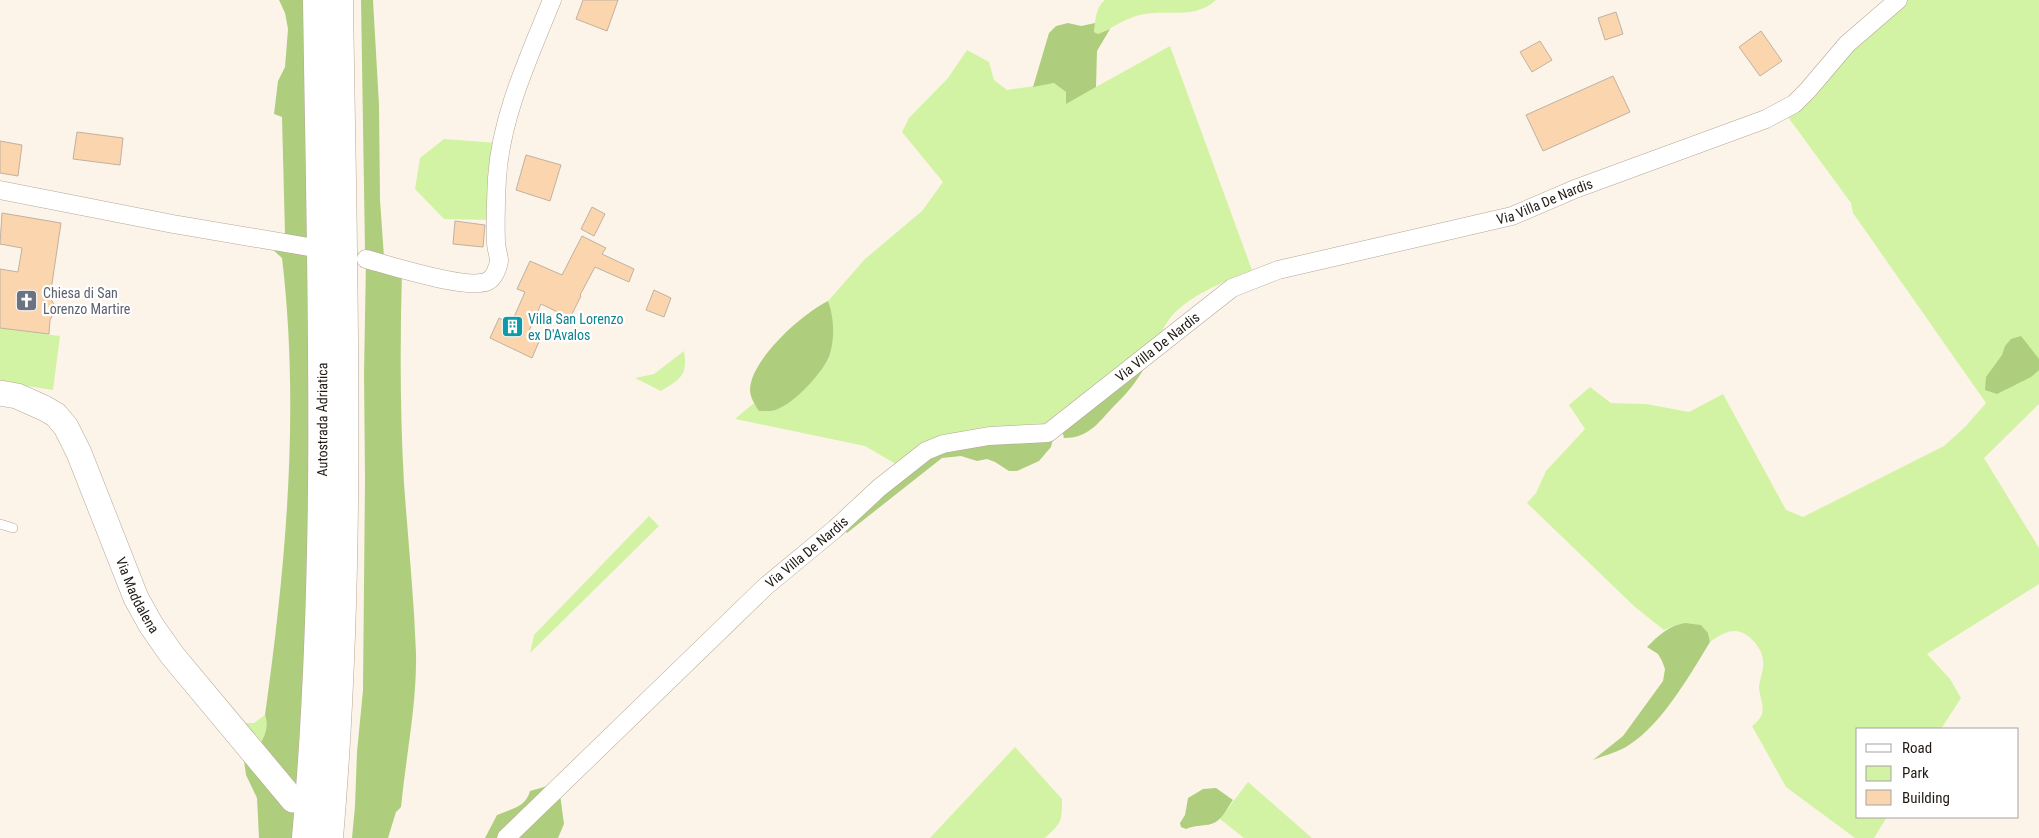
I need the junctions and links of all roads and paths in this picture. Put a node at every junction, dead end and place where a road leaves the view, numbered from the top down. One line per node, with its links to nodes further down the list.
1 (317, 0): 12 (highway, Autostrada Adriatica)
2 (340, 0): 13 (highway, Autostrada Adriatica)
3 (552, 0): 7 (street)
4 (1898, 0): 14 (street, Via Villa De Nardis)
5 (0, 190): 6 (street)
6 (309, 248)
7 (366, 259)
8 (0, 393): 11 (street, Via Maddalena)
9 (0, 524): 10 (lane)
10 (13, 528)
11 (293, 800)
12 (306, 838)
13 (329, 838)
14 (506, 838)

